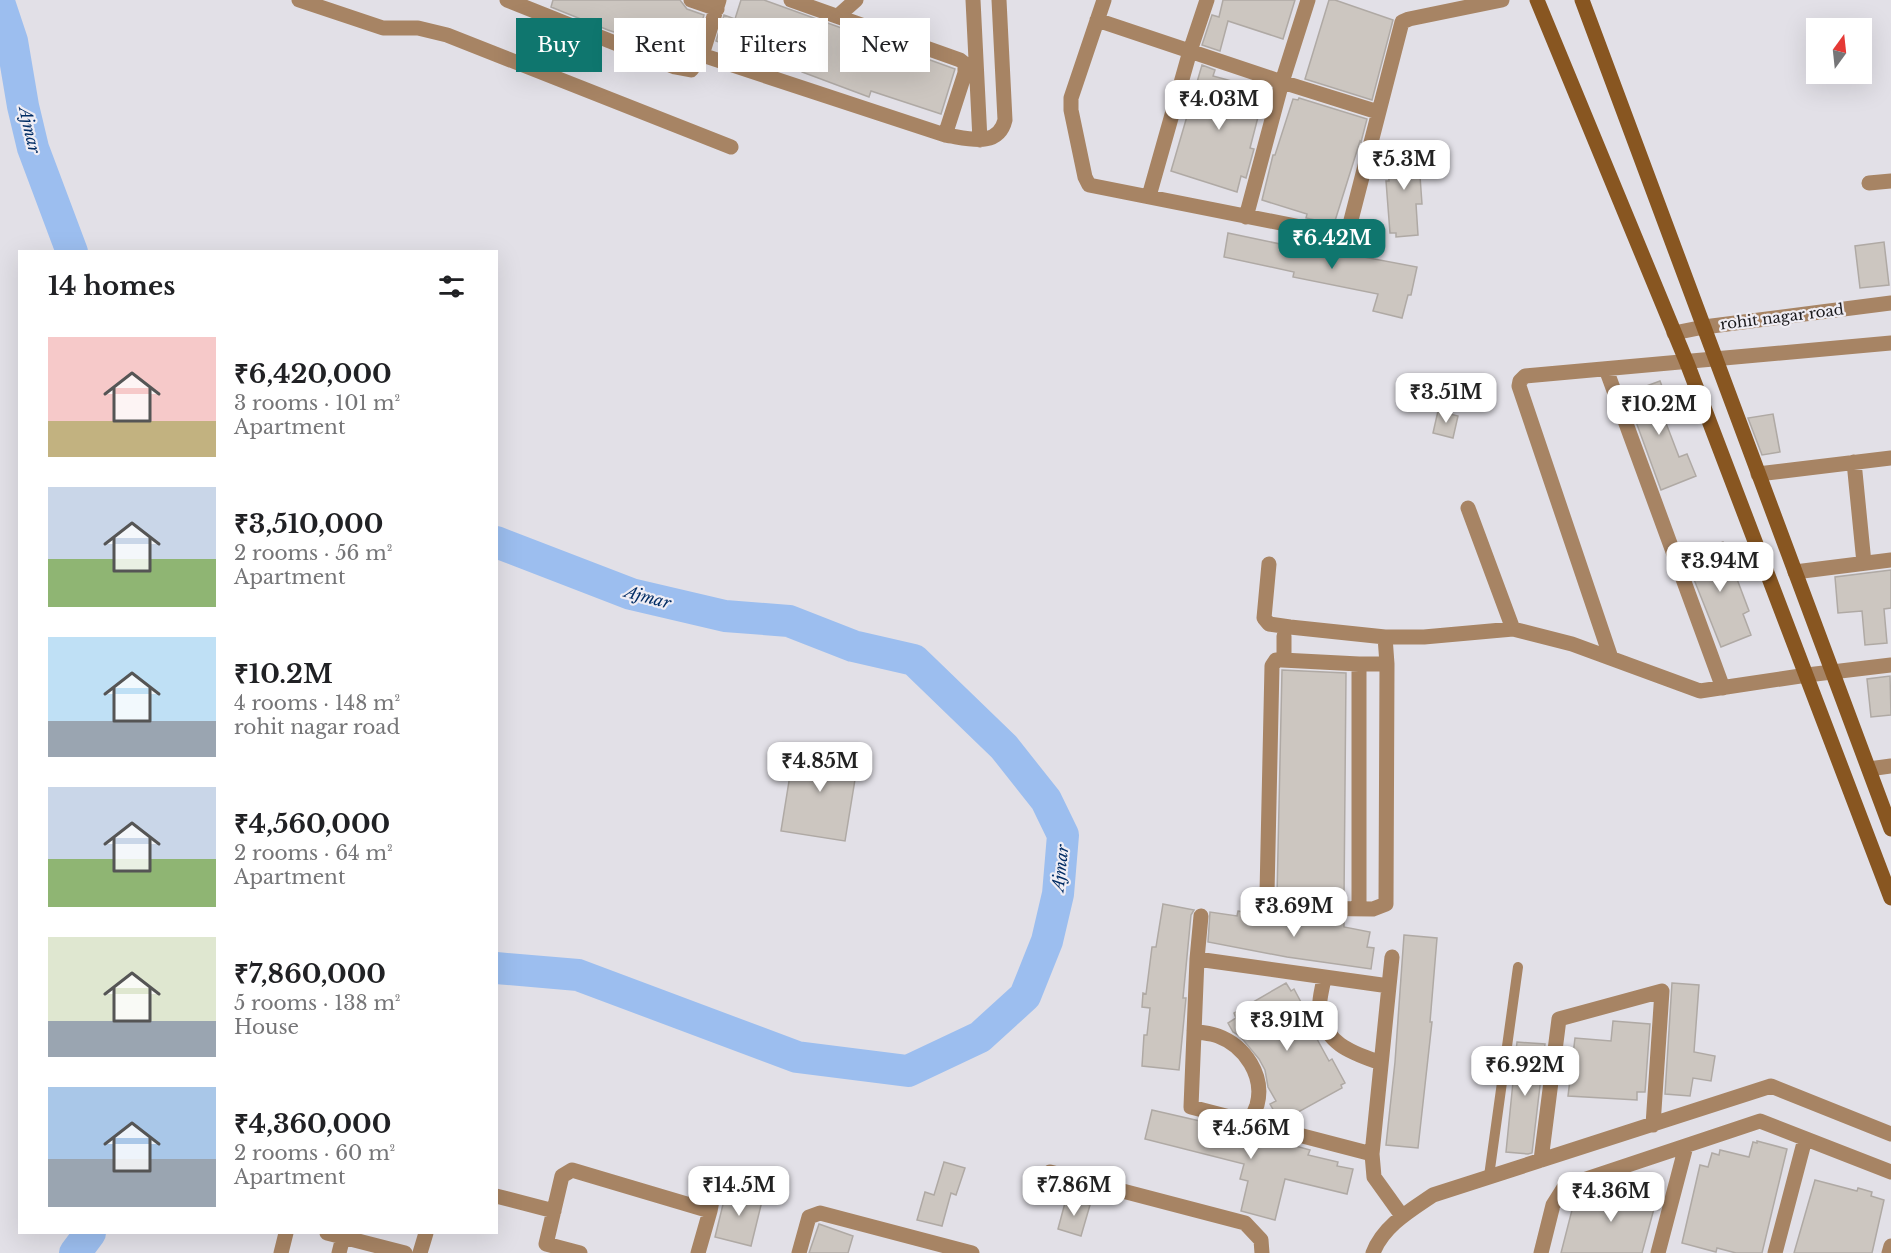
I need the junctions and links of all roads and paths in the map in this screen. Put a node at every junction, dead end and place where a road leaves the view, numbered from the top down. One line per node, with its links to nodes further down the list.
1 (298, 0): 28 (street)
2 (507, 0): 15 (street)
3 (691, 0): 14 (street)
4 (791, 0): 16 (street)
5 (973, 0): 23 (street)
6 (999, 0): 22 (street)
7 (1104, 0): 17 (street)
8 (1207, 0): 20 (street)
9 (1308, 0): 24 (street)
10 (1502, 0): 25 (street)
11 (1537, 0): 35 (street)
12 (1582, 0): 34 (street)
13 (853, 1): 16 (street)
14 (718, 5): 19 (street)
15 (542, 6): 18 (street)
16 (838, 16): 26 (street)
17 (1097, 20): 20 (street); 31 (street)
18 (614, 39)
19 (706, 42)
20 (1190, 51): 24 (street); 31 (street)
21 (706, 56): 26 (street)
22 (1002, 62): 23 (street); 27 (street)
23 (976, 63): 27 (street)
24 (1282, 82): 25 (street); 32 (street)
25 (1378, 112): 32 (street)
26 (945, 135): 27 (street)
27 (980, 140)
28 (731, 147)
29 (1891, 181): 30 (street)
30 (1869, 183)
31 (1149, 196): 32 (street)
32 (1246, 217)
33 (1891, 303): 34 (street, rohit nagar road)
34 (1704, 327): 35 (street, rohit nagar road); 37 (street)
35 (1674, 333): 38 (street)
36 (1891, 343): 37 (street)
37 (1716, 359): 38 (street); 42 (street)
38 (1687, 363): 39 (street); 57 (street)
39 (1606, 369): 51 (street); 58 (street)
40 (1891, 458): 41 (street)
41 (1854, 462): 42 (street); 45 (street)
42 (1758, 474): 47 (street)
43 (1468, 508): 48 (street)
44 (1891, 560): 45 (street)
45 (1864, 562): 47 (street)
46 (1269, 564): 50 (street)
47 (1795, 572): 56 (street)
48 (1512, 629): 50 (street); 51 (street)
49 (1284, 636): 52 (street)
50 (1385, 638): 54 (street)
51 (1611, 658): 58 (street)
52 (1284, 660): 53 (street); 63 (street)
53 (1359, 663): 54 (street); 63 (street)
54 (1387, 664): 63 (street)
55 (1891, 665): 56 (street)
56 (1832, 672): 57 (street); 60 (street)
57 (1807, 675): 58 (street); 62 (street)
58 (1723, 688)
59 (1891, 766): 60 (street)
60 (1869, 769): 61 (street)
61 (1891, 829)
62 (1891, 898)
63 (1359, 908)
64 (1201, 916): 66 (street)
65 (1392, 957): 69 (street)
66 (1197, 959): 68 (street); 70 (street)
67 (1518, 967): 81 (lane)
68 (1324, 977): 69 (street); 71 (street)
69 (1389, 986): 71 (street)
70 (1194, 1031): 72 (street); 72 (street)
71 (1382, 1063): 77 (street)
72 (1249, 1122): 77 (street)
73 (1653, 1125): 74 (street); 78 (street); 78 (street)
74 (1891, 1134)
75 (1805, 1139): 76 (street); 80 (street); 107 (street)
76 (1686, 1146): 105 (street); 106 (street)
77 (1372, 1154): 86 (street)
78 (1541, 1160): 81 (street)
79 (1050, 1172): 103 (street)
80 (1891, 1172)
81 (1489, 1176): 86 (street)
82 (715, 1185): 85 (street)
83 (498, 1197): 84 (street)
84 (554, 1211): 85 (street); 93 (street)
85 (710, 1211): 99 (street)
86 (1402, 1216): 104 (street)
87 (286, 1234): 94 (street)
88 (331, 1234): 90 (street)
89 (426, 1234): 97 (street)
90 (343, 1237): 95 (street); 96 (street)
91 (914, 1238): 100 (street); 101 (street); 102 (street)
92 (1891, 1246): 108 (street)
93 (543, 1248): 98 (street)
94 (281, 1253)
95 (339, 1253)
96 (405, 1253)
97 (420, 1253)
98 (580, 1253)
99 (698, 1253)
100 (799, 1253)
101 (909, 1253)
102 (972, 1253)
103 (1262, 1253)
104 (1374, 1253)
105 (1541, 1253)
106 (1658, 1253)
107 (1775, 1253)
108 (1889, 1253)

